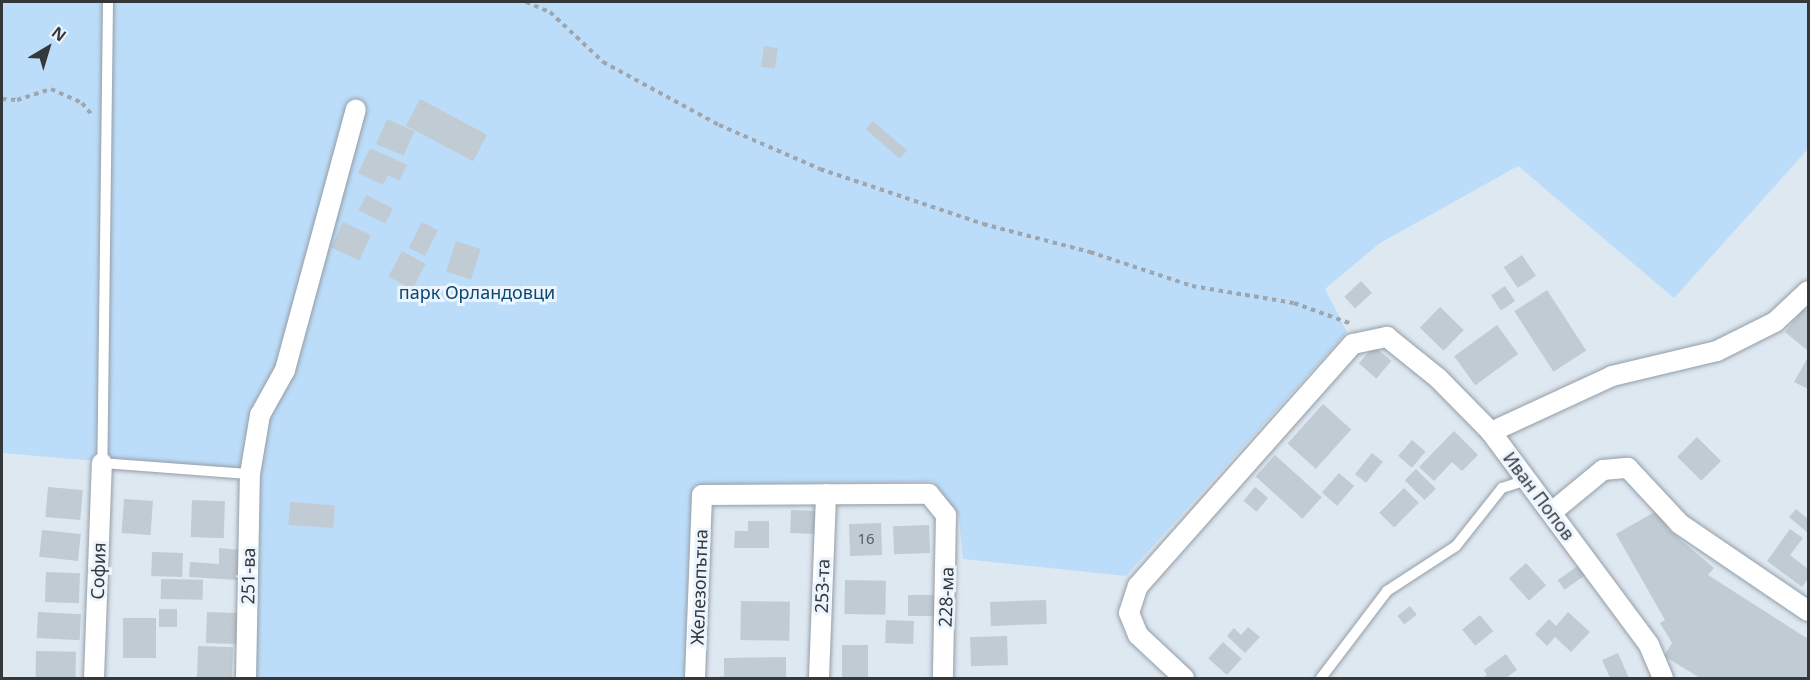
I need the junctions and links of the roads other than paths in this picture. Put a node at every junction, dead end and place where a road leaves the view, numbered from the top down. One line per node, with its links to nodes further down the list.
1 (108, 2): 5 (lane)
2 (356, 109): 6 (street, 251-ва)
3 (1809, 291): 4 (street)
4 (1491, 432): 7 (street, Иван Попов); 16 (street, Иван Попов)
5 (102, 463): 6 (lane); 11 (street, София)
6 (250, 474): 12 (street, 251-ва)
7 (1527, 480): 9 (street, Иван Попов); 17 (lane)
8 (826, 494): 13 (street, Железопътна); 14 (street, 253-та); 15 (street, 228-ма)
9 (1552, 512): 10 (street); 18 (street, Иван Попов)
10 (1809, 611)
11 (94, 678)
12 (246, 678)
13 (695, 678)
14 (819, 678)
15 (943, 678)
16 (1184, 678)
17 (1321, 678)
18 (1663, 678)

